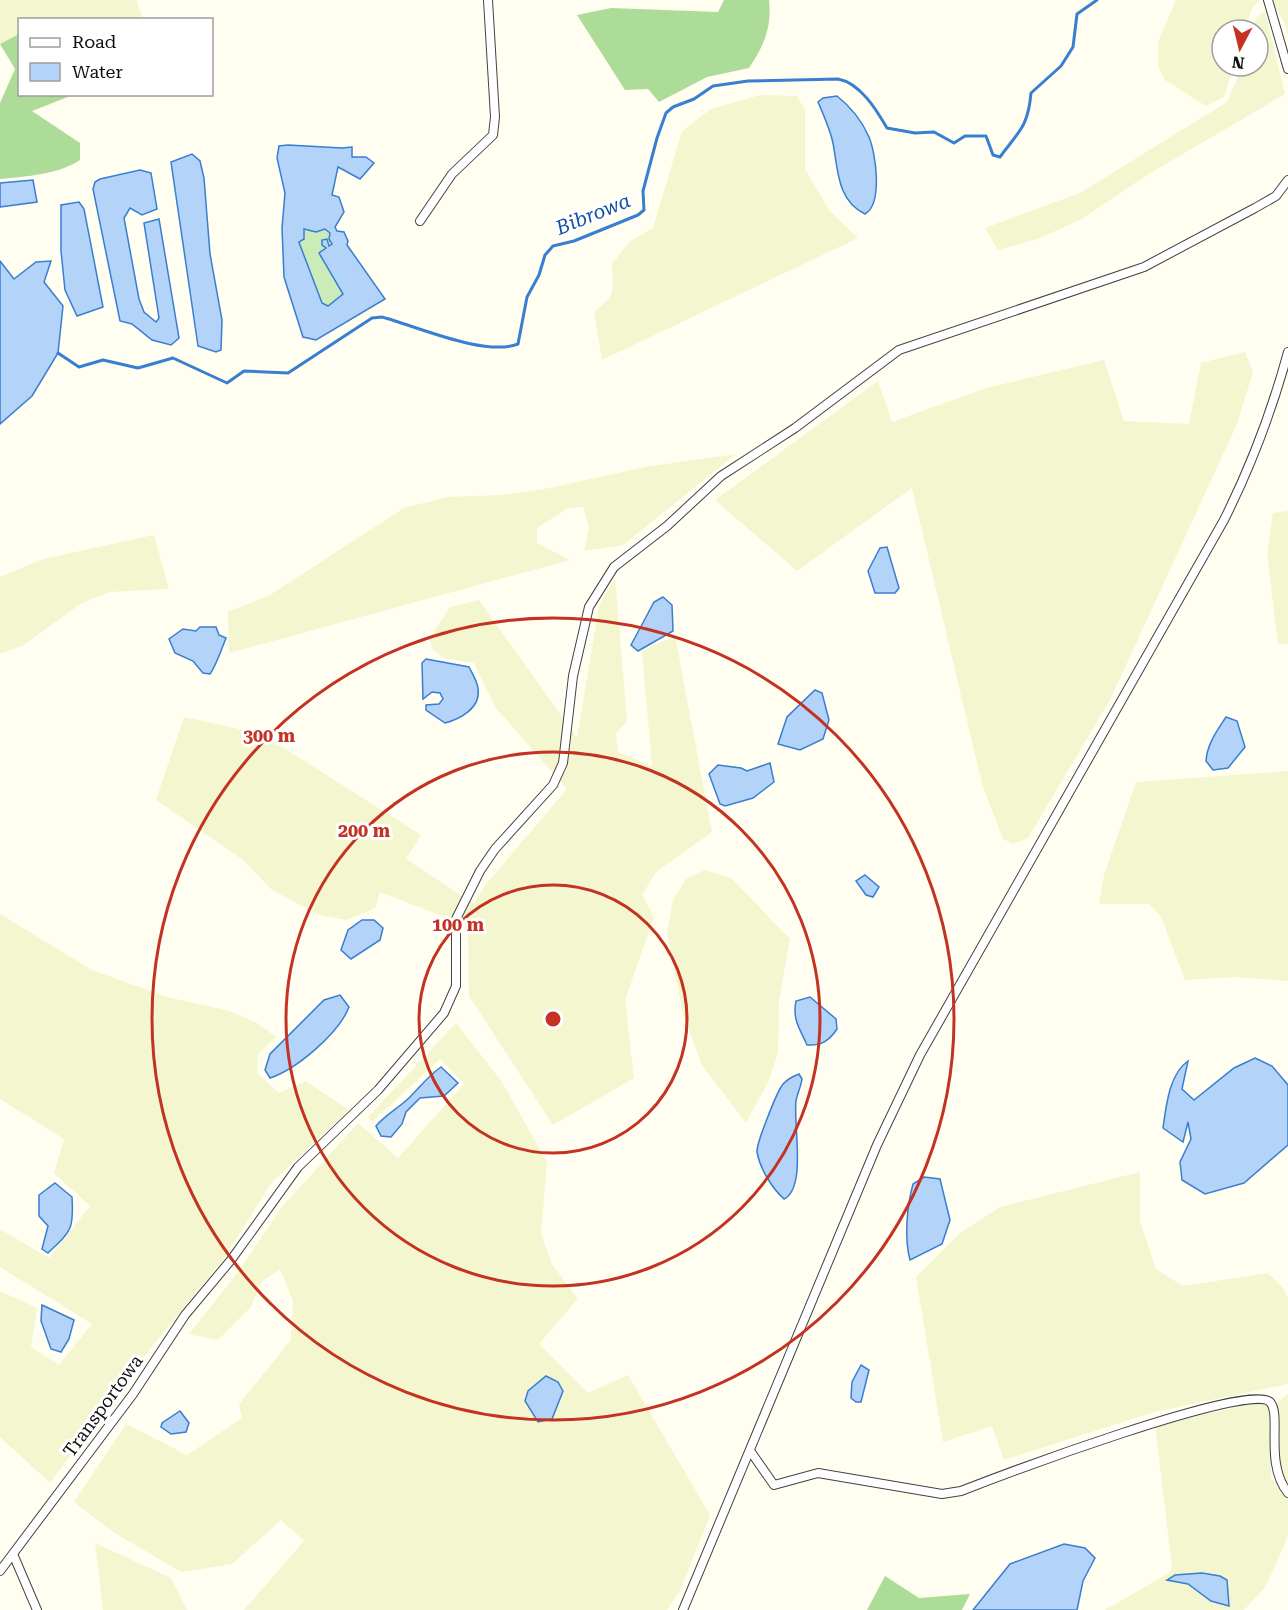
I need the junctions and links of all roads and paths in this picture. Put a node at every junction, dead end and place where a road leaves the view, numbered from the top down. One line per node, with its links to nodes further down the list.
1 (488, 0): 5 (street)
2 (1268, 0): 3 (street)
3 (1288, 69)
4 (1288, 180): 9 (street, Transportowa)
5 (420, 221)
6 (1288, 352): 7 (street)
7 (751, 1452): 8 (street); 12 (street)
8 (1288, 1493)
9 (13, 1554): 10 (street, Transportowa); 11 (street)
10 (0, 1571)
11 (37, 1610)
12 (683, 1610)

